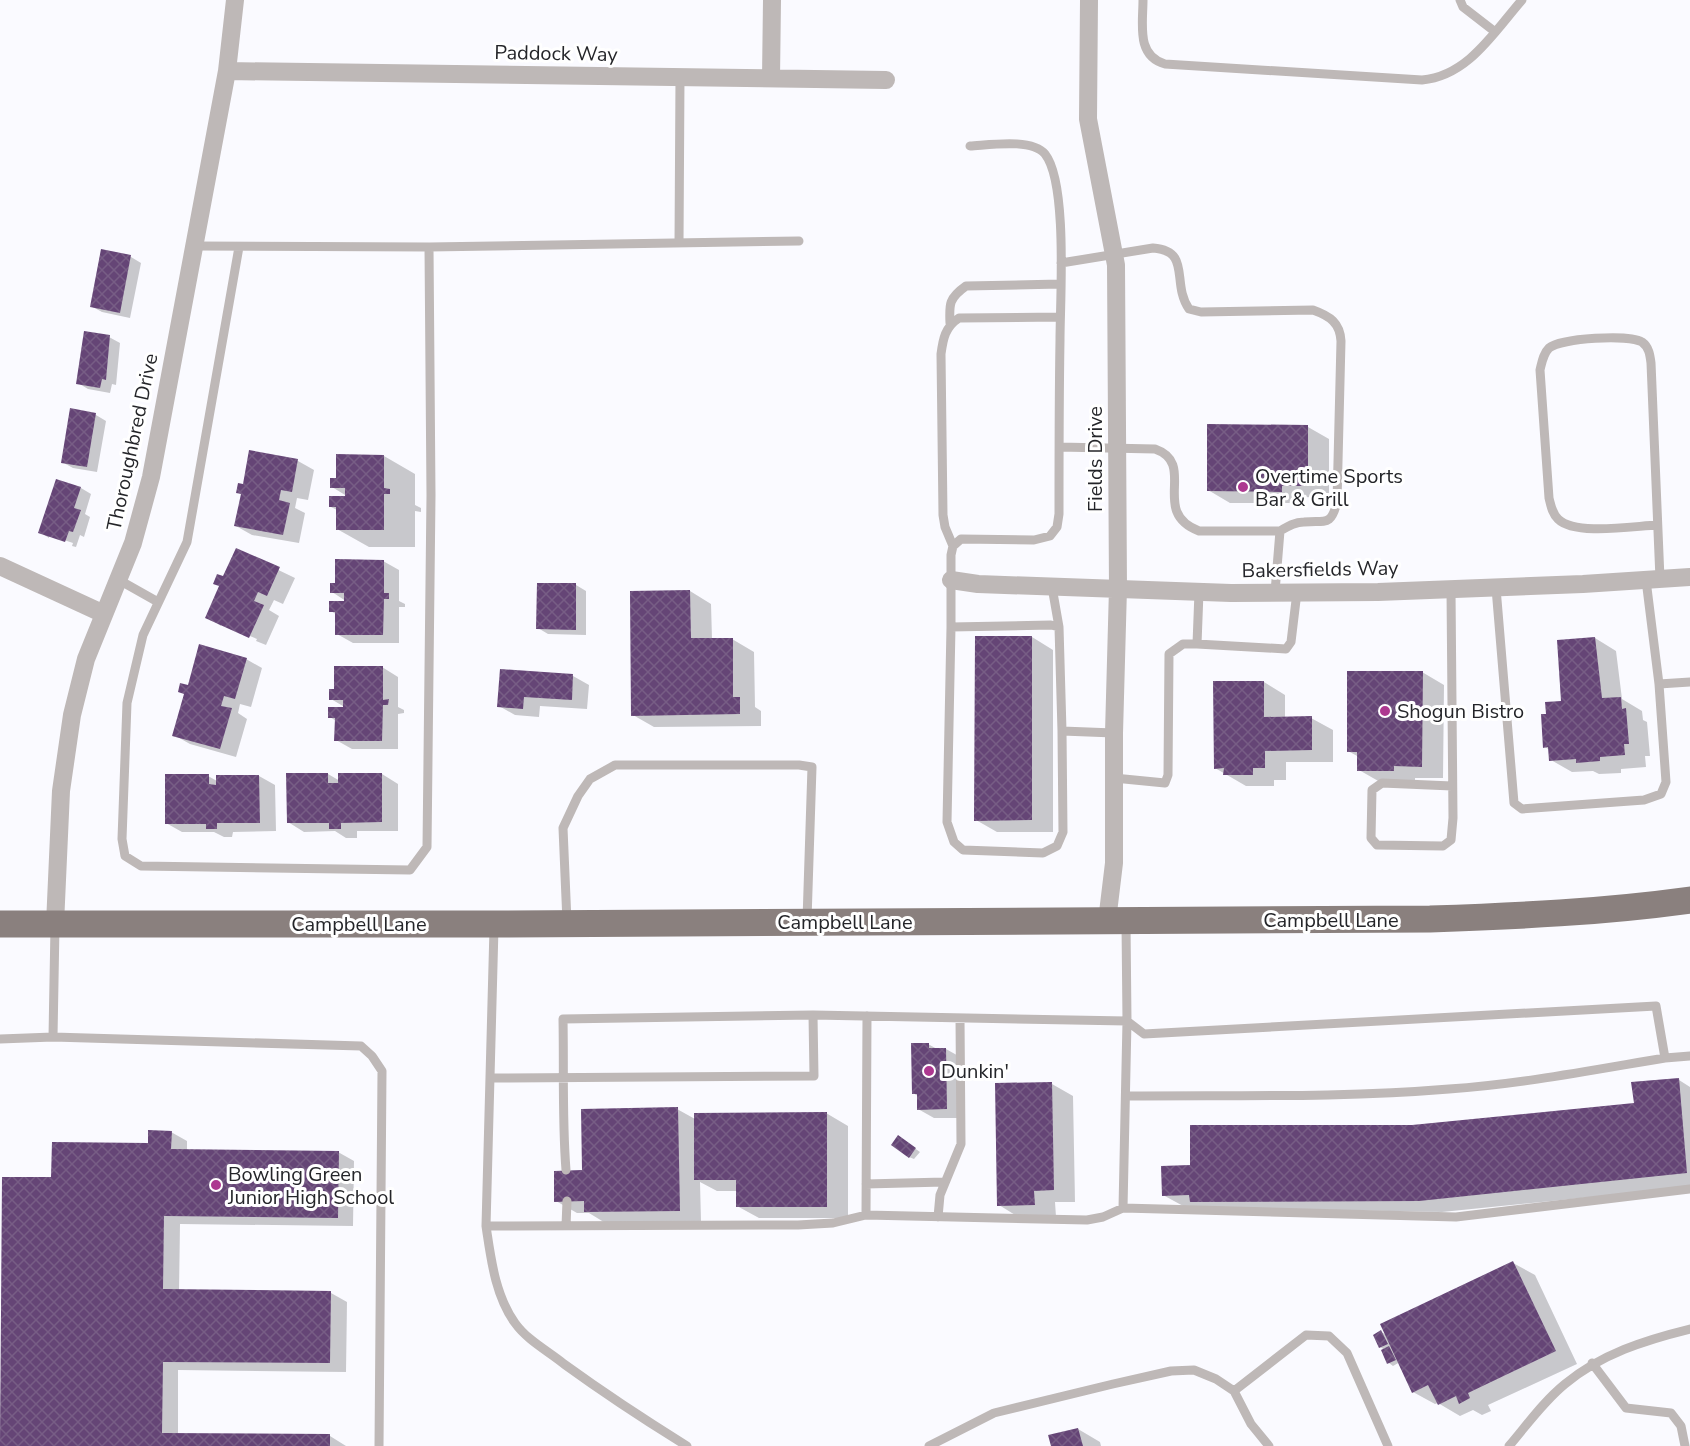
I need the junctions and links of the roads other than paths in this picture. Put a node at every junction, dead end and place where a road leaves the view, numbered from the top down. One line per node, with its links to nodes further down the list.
1 (235, 0): 8 (street, Thoroughbred Drive)
2 (772, 0): 10 (street)
3 (1089, 0): 18 (street, Fields Drive)
4 (1143, 0): 7 (lane)
5 (1460, 0): 7 (lane)
6 (1522, 0): 7 (lane)
7 (1494, 32)
8 (226, 71): 9 (street, Paddock Way); 15 (street, Thoroughbred Drive)
9 (680, 77): 10 (street, Paddock Way); 14 (lane)
10 (771, 78): 11 (street, Paddock Way)
11 (886, 80)
12 (970, 146): 19 (lane)
13 (799, 241): 14 (lane)
14 (679, 243): 17 (lane)
15 (194, 246): 16 (lane); 31 (street, Thoroughbred Drive)
16 (239, 247): 17 (lane); 40 (lane)
17 (429, 248): 40 (lane)
18 (1114, 254): 19 (lane); 24 (street, Fields Drive); 26 (lane)
19 (1061, 263): 20 (lane)
20 (1060, 284): 21 (lane); 22 (lane)
21 (1060, 317): 22 (lane); 23 (lane)
22 (950, 323): 27 (lane)
23 (1059, 447): 24 (lane); 27 (lane)
24 (1117, 447): 26 (lane); 34 (street, Fields Drive)
25 (1657, 525): 25 (lane); 30 (lane)
26 (1280, 531): 38 (lane)
27 (953, 546): 32 (lane)
28 (0, 566): 41 (street)
29 (1690, 576): 30 (street, Bakersfields Way)
30 (1653, 579): 35 (street, Bakersfields Way); 46 (lane)
31 (119, 580): 40 (lane); 41 (street, Thoroughbred Drive)
32 (951, 580): 33 (street, Bakersfields Way); 42 (lane)
33 (1052, 587): 34 (street, Bakersfields Way); 43 (lane)
34 (1118, 588): 37 (street, Bakersfields Way); 48 (street, Fields Drive)
35 (1496, 588): 36 (street, Bakersfields Way); 46 (lane)
36 (1451, 590): 39 (street, Bakersfields Way); 50 (lane)
37 (1199, 592): 38 (street, Bakersfields Way); 44 (lane)
38 (1275, 592): 39 (street, Bakersfields Way)
39 (1297, 592): 44 (lane)
40 (158, 602)
41 (104, 614): 55 (street, Thoroughbred Drive)
42 (951, 627): 43 (lane); 47 (lane)
43 (1059, 627): 47 (lane)
44 (1197, 644): 49 (lane)
45 (1690, 682): 46 (lane)
46 (1659, 684)
47 (1062, 731): 48 (lane)
48 (1114, 733): 49 (street, Fields Drive)
49 (1114, 778): 52 (street, Fields Drive)
50 (1452, 786): 50 (lane)
51 (1690, 900): 52 (main road, Campbell Lane)
52 (1117, 921): 53 (main road, Campbell Lane); 61 (lane)
53 (807, 922): 57 (main road, Campbell Lane); 57 (lane)
54 (0, 924): 55 (main road, Campbell Lane)
55 (55, 924): 56 (main road, Campbell Lane); 62 (lane)
56 (494, 924): 57 (main road, Campbell Lane); 67 (lane)
57 (567, 924)
58 (813, 1015): 59 (lane); 66 (lane); 66 (lane)
59 (867, 1016): 60 (lane); 71 (lane)
60 (960, 1018): 61 (lane); 70 (lane)
61 (1127, 1021): 65 (lane); 68 (lane)
62 (53, 1037): 63 (lane); 82 (lane)
63 (0, 1039)
64 (1690, 1056): 65 (lane)
65 (1665, 1058): 68 (lane)
66 (564, 1077): 67 (lane); 69 (lane)
67 (490, 1078): 77 (lane)
68 (1126, 1096): 74 (lane)
69 (566, 1170)
70 (944, 1182): 71 (lane); 76 (lane)
71 (866, 1184): 75 (lane)
72 (1690, 1189): 74 (lane)
73 (567, 1201): 78 (lane)
74 (1123, 1208): 76 (lane)
75 (866, 1215): 76 (lane); 78 (lane)
76 (938, 1217)
77 (486, 1226): 78 (lane); 83 (lane)
78 (566, 1226)
79 (1690, 1329): 80 (lane)
80 (1592, 1364): 87 (lane); 88 (lane)
81 (1234, 1391): 84 (lane); 85 (lane); 86 (lane)
82 (379, 1446)
83 (687, 1446)
84 (928, 1446)
85 (1269, 1446)
86 (1388, 1446)
87 (1509, 1446)
88 (1685, 1446)

